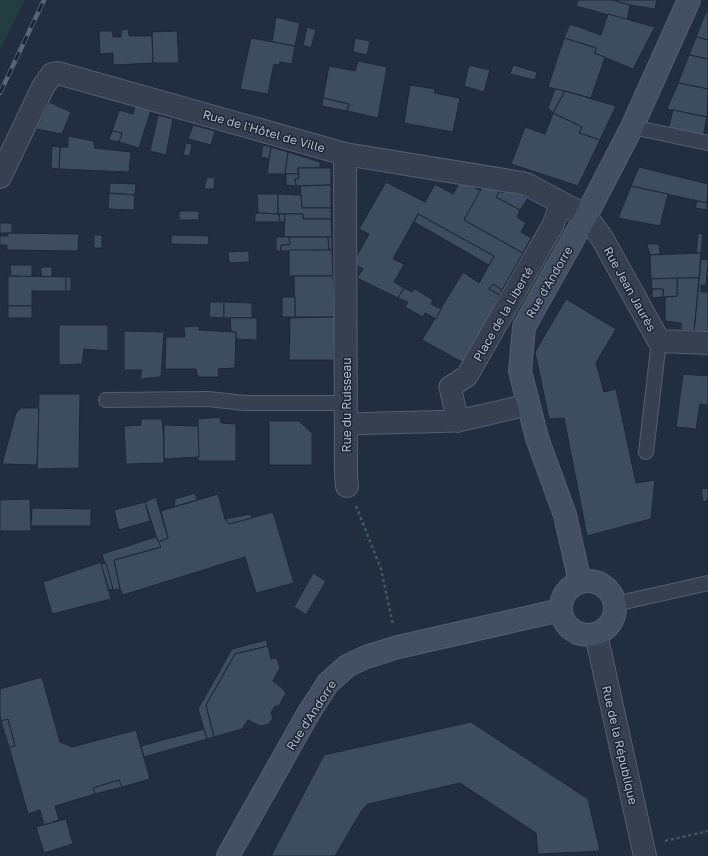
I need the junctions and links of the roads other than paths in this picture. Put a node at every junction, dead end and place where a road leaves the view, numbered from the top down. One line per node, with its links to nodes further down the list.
1 (689, 0): 2 (main road, Rue d'Andorre)
2 (632, 127): 3 (lane); 7 (main road, Rue d'Andorre)
3 (708, 143)
4 (345, 154): 5 (street, Rue de l'Hôtel de Ville); 6 (street, Rue de l'Hôtel de Ville); 11 (street, Rue du Ruisseau)
5 (0, 177)
6 (561, 202): 7 (street, Rue de l'Hôtel de Ville); 13 (street, Place de la Liberté)
7 (586, 216): 8 (street, Rue Jean Jaurès); 12 (main road, Rue d'Andorre)
8 (659, 341): 9 (street, Rue Jean Jaurès); 15 (lane)
9 (708, 343)
10 (106, 400): 11 (lane)
11 (346, 402): 14 (street, Rue du Ruisseau)
12 (527, 405): 13 (street); 17 (main road, Rue d'Andorre)
13 (458, 421): 14 (street)
14 (346, 424): 16 (street, Rue du Ruisseau)
15 (646, 452)
16 (347, 486)
17 (580, 582): 19 (main road); 20 (main road)
18 (708, 583): 19 (lane)
19 (615, 604): 21 (main road)
20 (561, 610): 21 (main road); 23 (main road, Rue d'Andorre)
21 (596, 634): 22 (street, Rue de la République)
22 (644, 851)
23 (228, 856)

